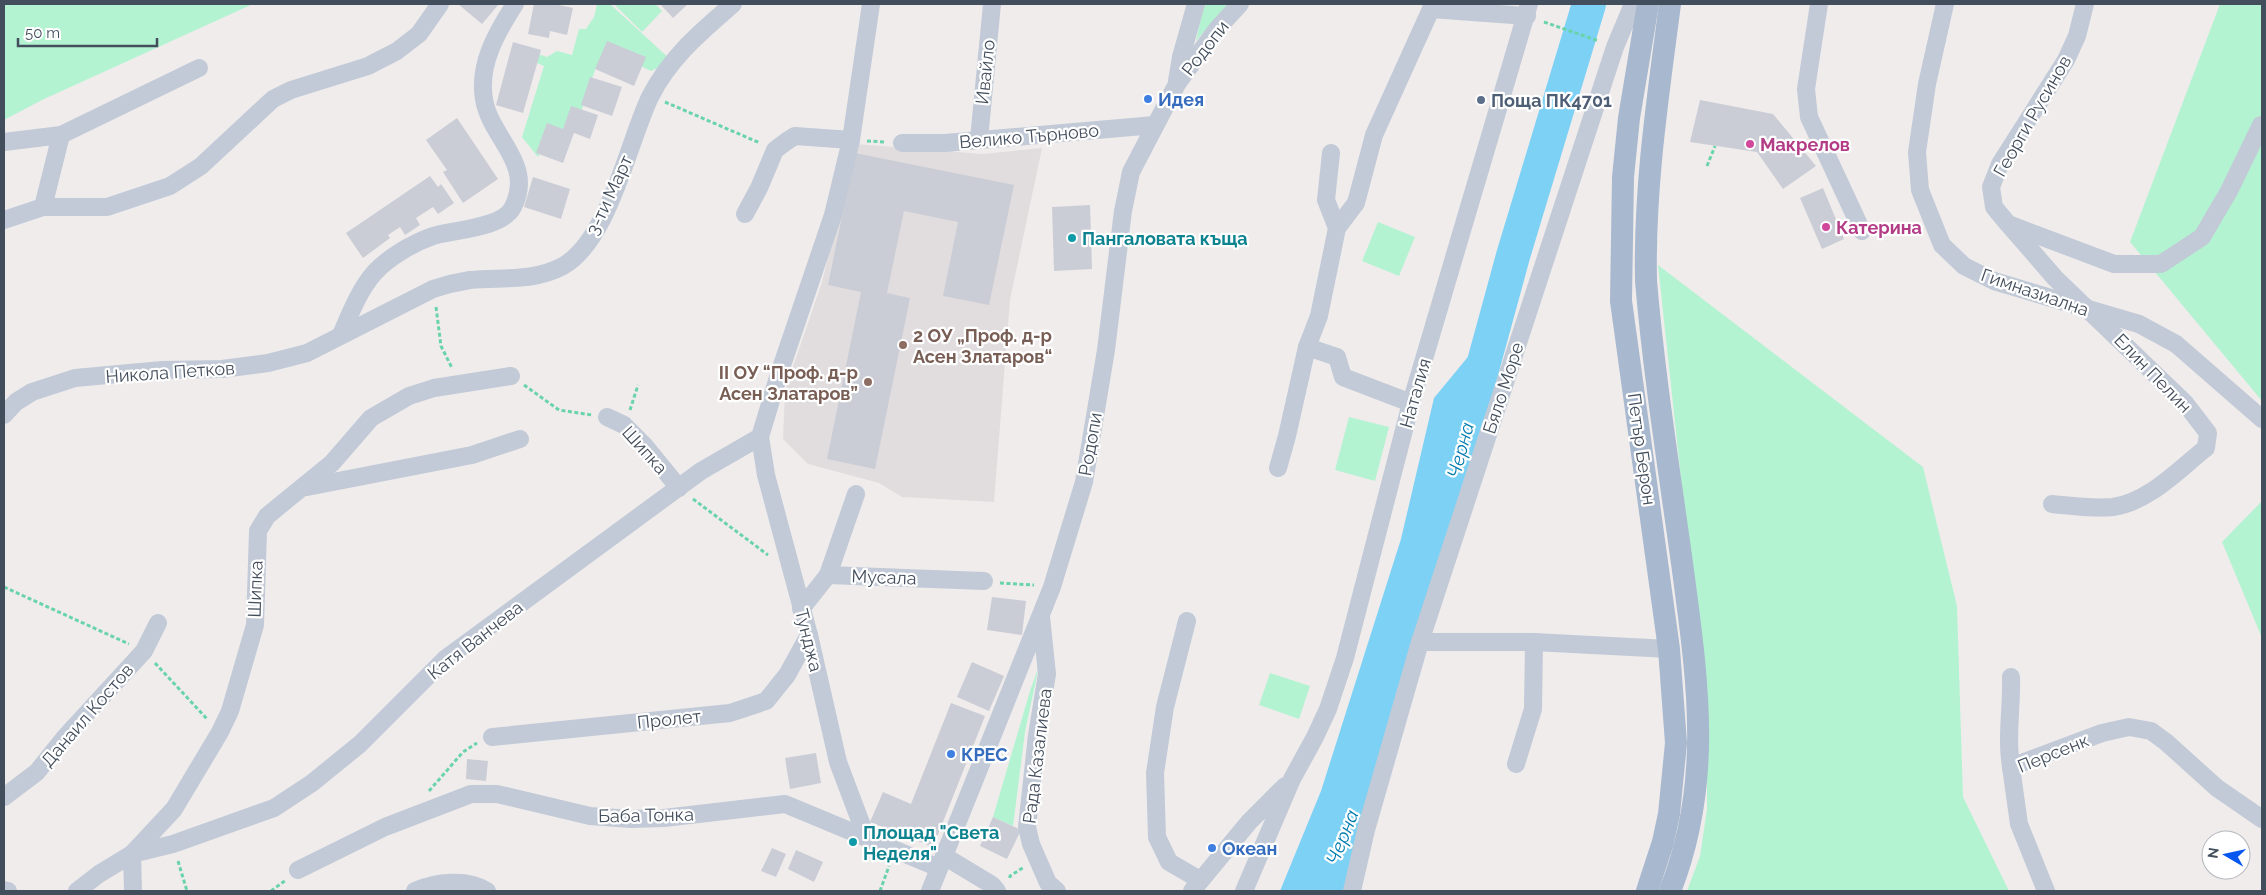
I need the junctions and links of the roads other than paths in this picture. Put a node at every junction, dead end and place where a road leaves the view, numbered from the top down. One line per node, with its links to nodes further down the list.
1 (440, 4): 27 (street)
2 (516, 4): 34 (street)
3 (733, 4): 34 (street, 3-ти Март)
4 (870, 4): 20 (street)
5 (992, 4): 21 (street, Ивайло)
6 (1196, 4): 16 (street)
7 (1240, 4): 16 (street, Родопи)
8 (1633, 4): 55 (street, Бяло Море)
9 (1648, 4): 24 (main road, Петър Берон)
10 (1670, 4): 25 (main road, Петър Берон)
11 (1819, 4): 32 (street)
12 (1945, 4): 33 (street, Гимназиална)
13 (2086, 4): 30 (street, Георги Русинов)
14 (1528, 10): 31 (street); 37 (street, Наталия)
15 (198, 68): 19 (street)
16 (1177, 84): 17 (street, Родопи)
17 (1155, 125): 21 (street, Велико Търново); 51 (street, Родопи)
18 (2261, 125): 30 (street)
19 (61, 135): 22 (street); 27 (street)
20 (851, 140): 28 (street); 41 (street)
21 (979, 140): 23 (street, Велико Търново)
22 (4, 142)
23 (902, 143)
24 (1626, 146): 25 (main road); 57 (main road, Петър Берон)
25 (1652, 148): 82 (main road, Петър Берон)
26 (1331, 153): 31 (street)
27 (43, 207): 29 (street)
28 (745, 214)
29 (4, 220)
30 (2008, 224): 33 (street, Георги Русинов)
31 (1336, 228): 35 (street)
32 (1862, 231)
33 (2090, 310): 40 (street, Гимназиална); 47 (street, Елин Пелин)
34 (340, 335): 38 (street, Никола Петков)
35 (1306, 347): 37 (street); 43 (street)
36 (511, 376): 44 (street, Шипка)
37 (1412, 403): 62 (street, Наталия)
38 (4, 415)
39 (607, 417): 45 (street, Шипка)
40 (2262, 419)
41 (760, 437): 45 (street, Катя Ванчева); 50 (street, Тунджа)
42 (520, 439): 44 (street)
43 (1278, 468)
44 (305, 487): 66 (street, Шипка)
45 (678, 488): 66 (street, Катя Ванчева)
46 (856, 494): 48 (street)
47 (2052, 504)
48 (828, 575): 49 (street, Мусала); 50 (street, Мусала)
49 (984, 581)
50 (801, 609): 54 (street, Тунджа)
51 (1040, 613): 67 (street, Родопи); 78 (street, Рада Казалиева)
52 (1187, 621): 69 (street)
53 (158, 623): 63 (street, Данаил Костов)
54 (809, 635): 59 (street, Пролет); 65 (street, Тунджа)
55 (1420, 642): 56 (street); 80 (street, Бяло Море)
56 (1534, 642): 57 (street); 60 (street)
57 (1669, 649): 81 (main road, Петър Берон)
58 (2011, 677): 61 (street)
59 (492, 737)
60 (1516, 764)
61 (2010, 767): 64 (street, Персенк); 83 (street, Персенк)
62 (1292, 778): 69 (street, Наталия); 79 (street, Наталия)
63 (4, 797)
64 (2262, 819)
65 (867, 840): 67 (street, Баба Тонка); 68 (street, Баба Тонка)
66 (132, 854): 72 (street, Шипка); 73 (street)
67 (941, 862): 76 (street, Родопи); 77 (street, Баба Тонка)
68 (298, 870)
69 (1196, 886)
70 (4, 890): 71 (street)
71 (8, 891)
72 (77, 891)
73 (132, 891)
74 (415, 891): 75 (street)
75 (487, 891)
76 (930, 891)
77 (996, 891)
78 (1058, 891)
79 (1244, 891)
80 (1352, 891)
81 (1647, 891)
82 (1670, 891)
83 (2046, 891)

